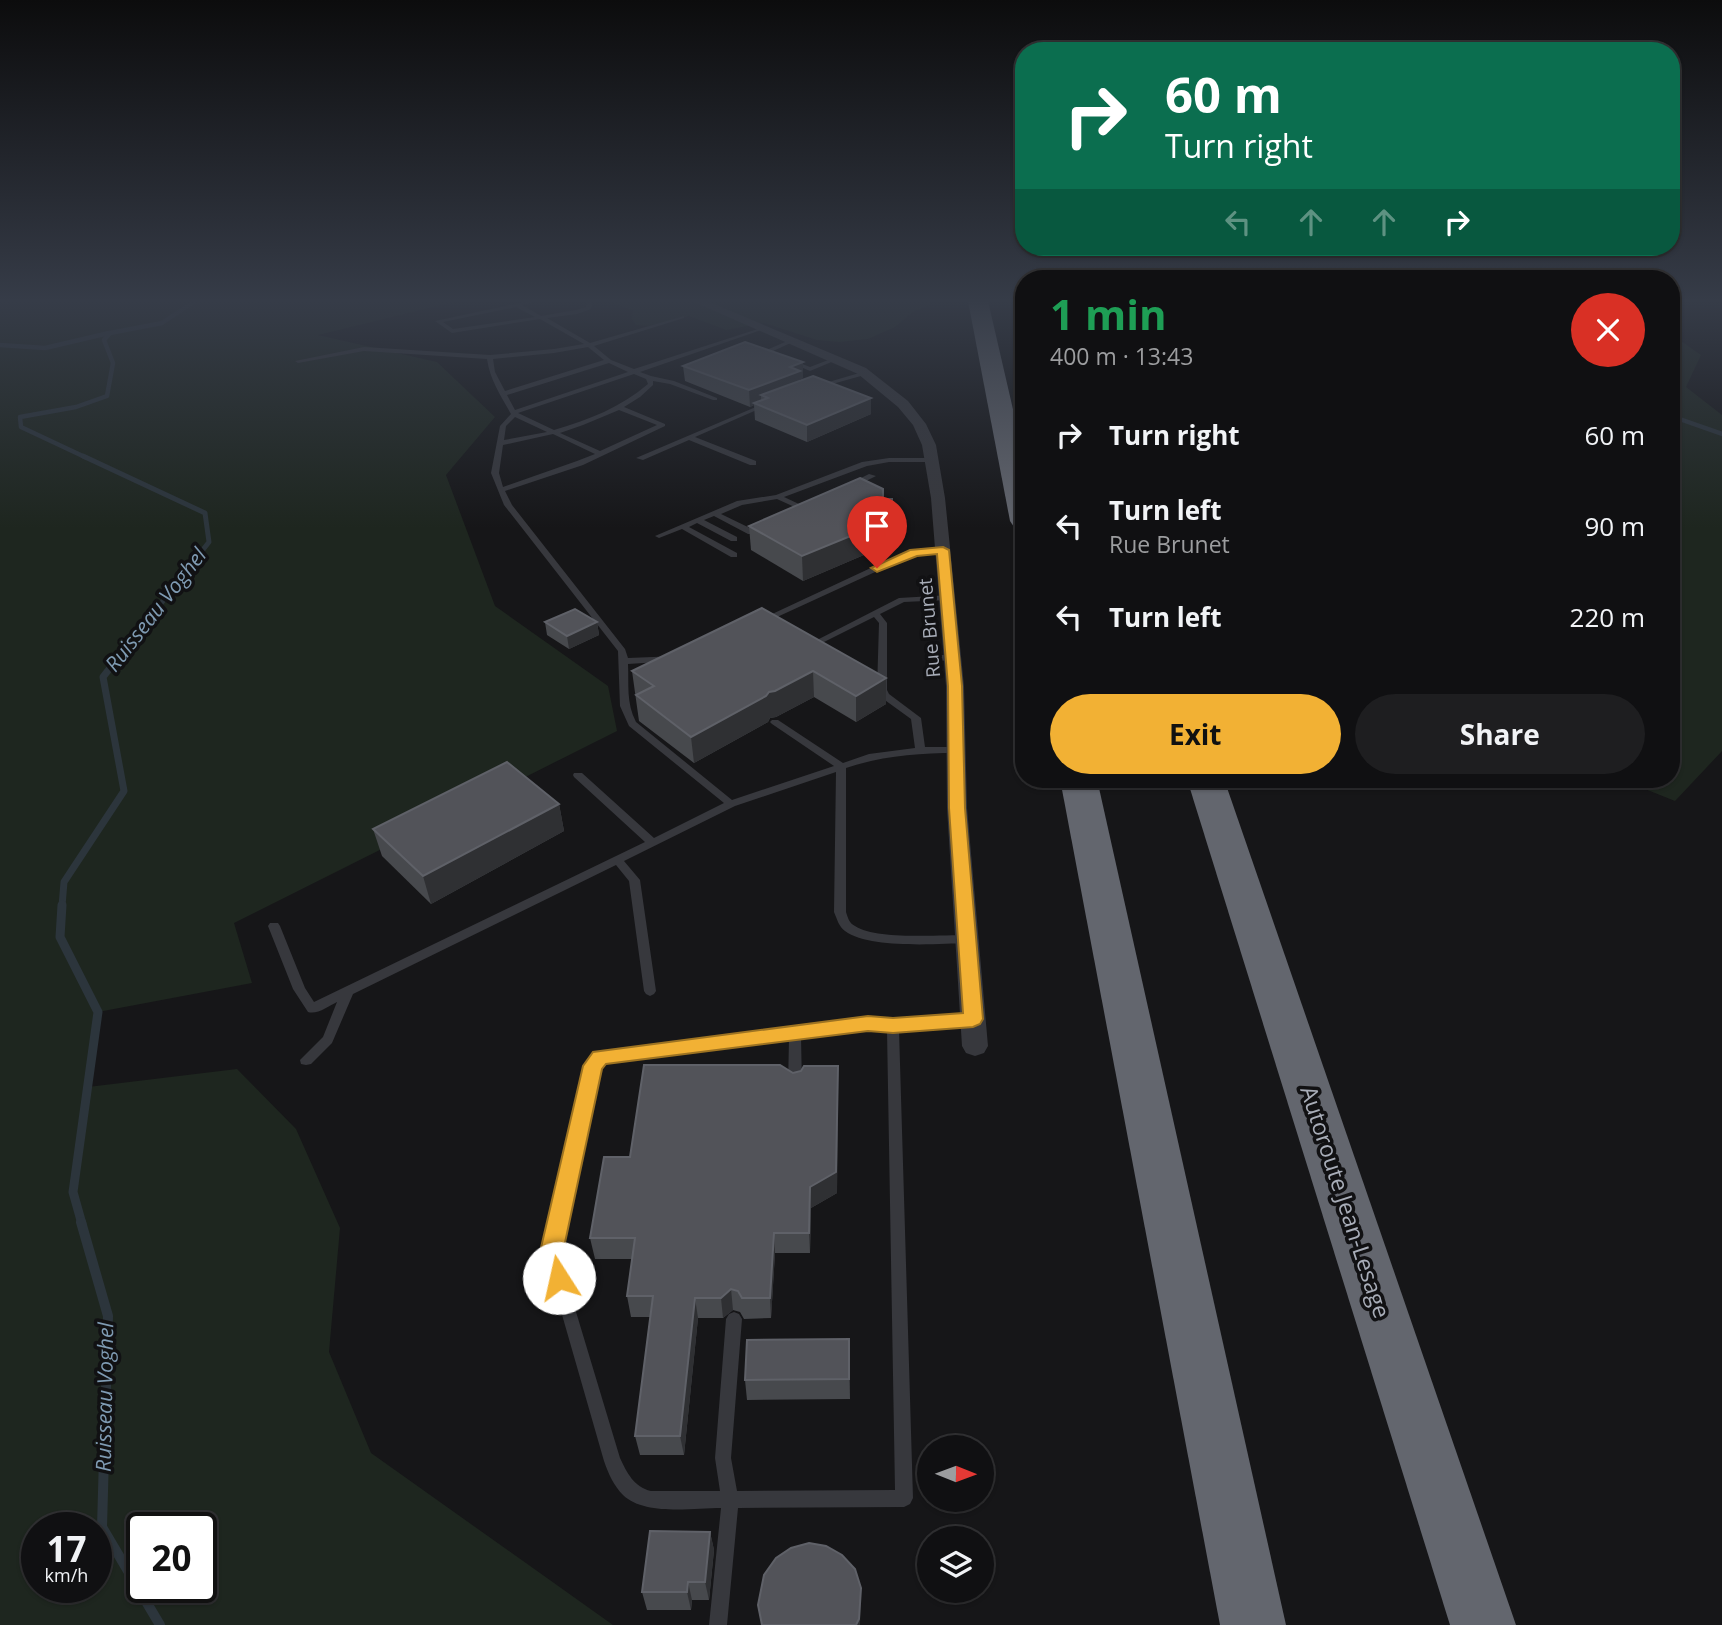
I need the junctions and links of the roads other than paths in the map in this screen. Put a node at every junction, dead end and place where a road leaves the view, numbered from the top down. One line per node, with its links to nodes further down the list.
1 (494, 377): 9 (lane)
2 (558, 377): 9 (lane)
3 (616, 377): 13 (lane)
4 (852, 377): 8 (lane)
5 (871, 377): 19 (street, Rue Brunet)
6 (994, 377): 23 (highway)
7 (649, 378): 10 (lane); 12 (lane)
8 (814, 387)
9 (502, 394): 13 (lane)
10 (715, 399)
11 (778, 400): 15 (lane)
12 (618, 407): 14 (lane); 17 (lane)
13 (514, 414): 14 (lane); 16 (lane)
14 (552, 433): 16 (lane); 17 (lane)
15 (688, 437): 18 (lane); 20 (lane)
16 (500, 443): 26 (lane)
17 (598, 453): 26 (lane)
18 (640, 458)
19 (933, 460): 21 (lane); 35 (street, Rue Brunet)
20 (752, 463)
21 (841, 473): 24 (lane); 27 (lane)
22 (872, 476): 24 (lane)
23 (1015, 478)
24 (859, 482): 25 (lane)
25 (847, 487)
26 (501, 490): 43 (lane)
27 (778, 497): 28 (lane); 29 (lane)
28 (811, 502)
29 (716, 513): 30 (lane); 32 (lane)
30 (699, 521): 31 (lane); 34 (lane)
31 (684, 527): 33 (lane); 36 (lane)
32 (751, 532)
33 (659, 536)
34 (734, 539)
35 (943, 550): 37 (street, Rue Brunet); 39 (lane)
36 (734, 555)
37 (947, 597): 38 (lane); 42 (street, Rue Brunet)
38 (876, 613): 40 (lane); 46 (lane)
39 (752, 626)
40 (821, 640)
41 (930, 658): 42 (lane)
42 (952, 658): 47 (street, Rue Brunet)
43 (625, 661): 44 (lane); 52 (lane)
44 (691, 664)
45 (775, 722): 48 (lane)
46 (920, 750): 47 (lane); 48 (lane)
47 (956, 750): 56 (street, Rue Brunet)
48 (841, 766): 52 (lane); 56 (lane)
49 (578, 775): 53 (lane)
50 (1080, 788): 68 (highway)
51 (1208, 788): 69 (highway, Autoroute Jean-Lesage)
52 (731, 804): 53 (lane)
53 (653, 843): 54 (lane)
54 (618, 860): 57 (lane); 58 (lane)
55 (274, 926): 57 (lane)
56 (967, 939): 59 (street, Rue Brunet)
57 (348, 991): 63 (lane)
58 (650, 991)
59 (973, 1019): 60 (lane); 62 (street, Rue Brunet)
60 (893, 1026): 61 (lane); 66 (lane)
61 (795, 1032): 64 (lane); 66 (lane)
62 (975, 1046)
63 (306, 1059)
64 (795, 1087)
65 (734, 1318): 66 (lane)
66 (730, 1499): 67 (lane)
67 (718, 1625)
68 (1254, 1625)
69 (1483, 1625)

